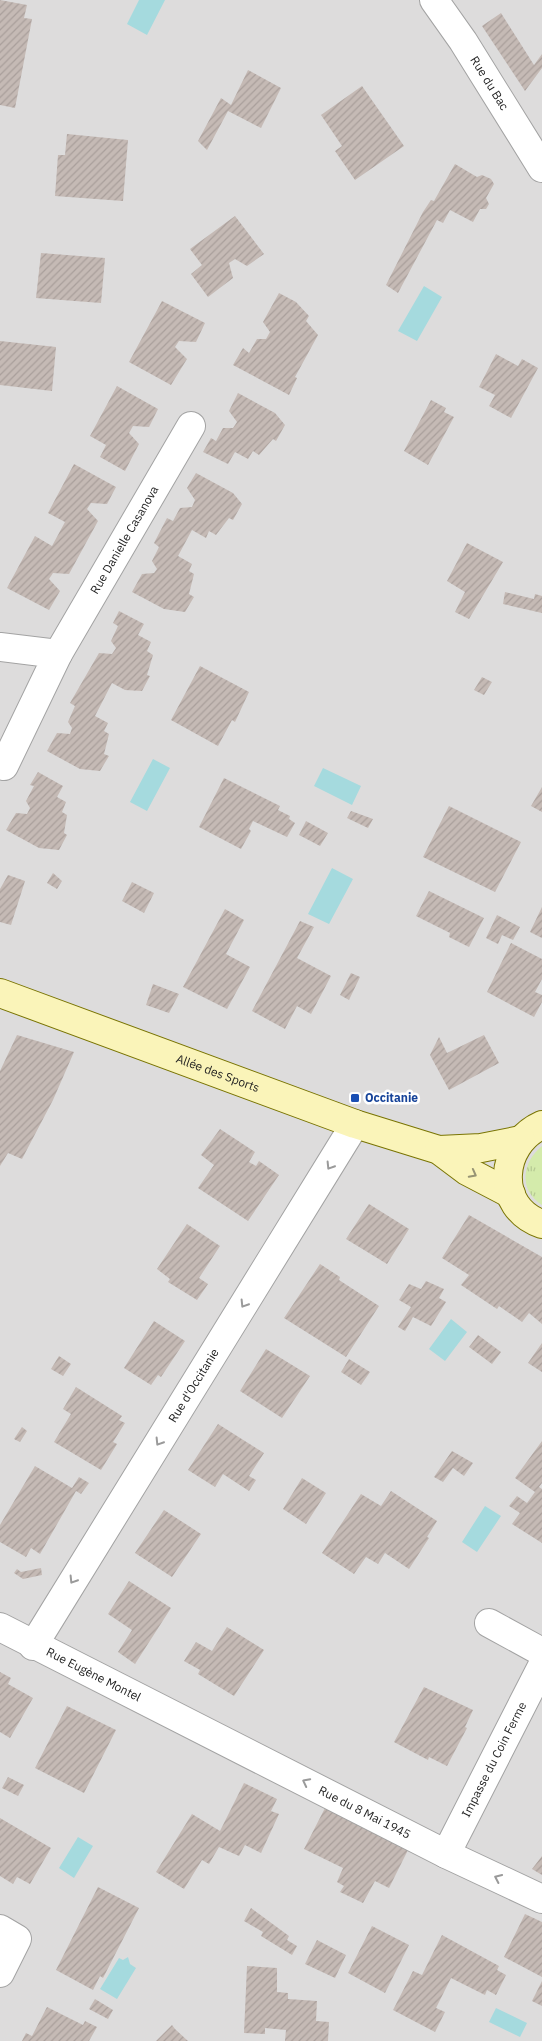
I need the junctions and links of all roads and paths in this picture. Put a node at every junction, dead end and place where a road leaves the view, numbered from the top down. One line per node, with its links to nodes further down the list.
1 (434, 0): 2 (street, Rue du Bac)
2 (542, 168)
3 (191, 426): 5 (street, Rue Danielle Casanova)
4 (0, 647): 5 (street)
5 (58, 654): 6 (street, Rue Danielle Casanova)
6 (4, 766)
7 (0, 993): 8 (street, Allée des Sports)
8 (355, 1124): 10 (street, Allée des Sports); 15 (street, Rue d'Occitanie, one-way to 15)
9 (531, 1132): 10 (street, Allée des Sports); 11 (street)
10 (439, 1150): 11 (street, Allée des Sports, one-way to 11)
11 (511, 1194): 12 (street)
12 (542, 1224)
13 (489, 1623): 16 (street)
14 (0, 1627): 15 (street, Rue Eugène Montel)
15 (33, 1646): 18 (street, Rue Eugène Montel)
16 (542, 1652)
17 (542, 1666): 19 (street, Impasse du Coin Ferme)
18 (188, 1723): 19 (street, Rue du 8 Mai 1945, one-way to 18)
19 (446, 1854): 20 (street, Rue du 8 Mai 1945, one-way to 19)
20 (542, 1899)
21 (0, 1929): 22 (street)
22 (0, 1973)

